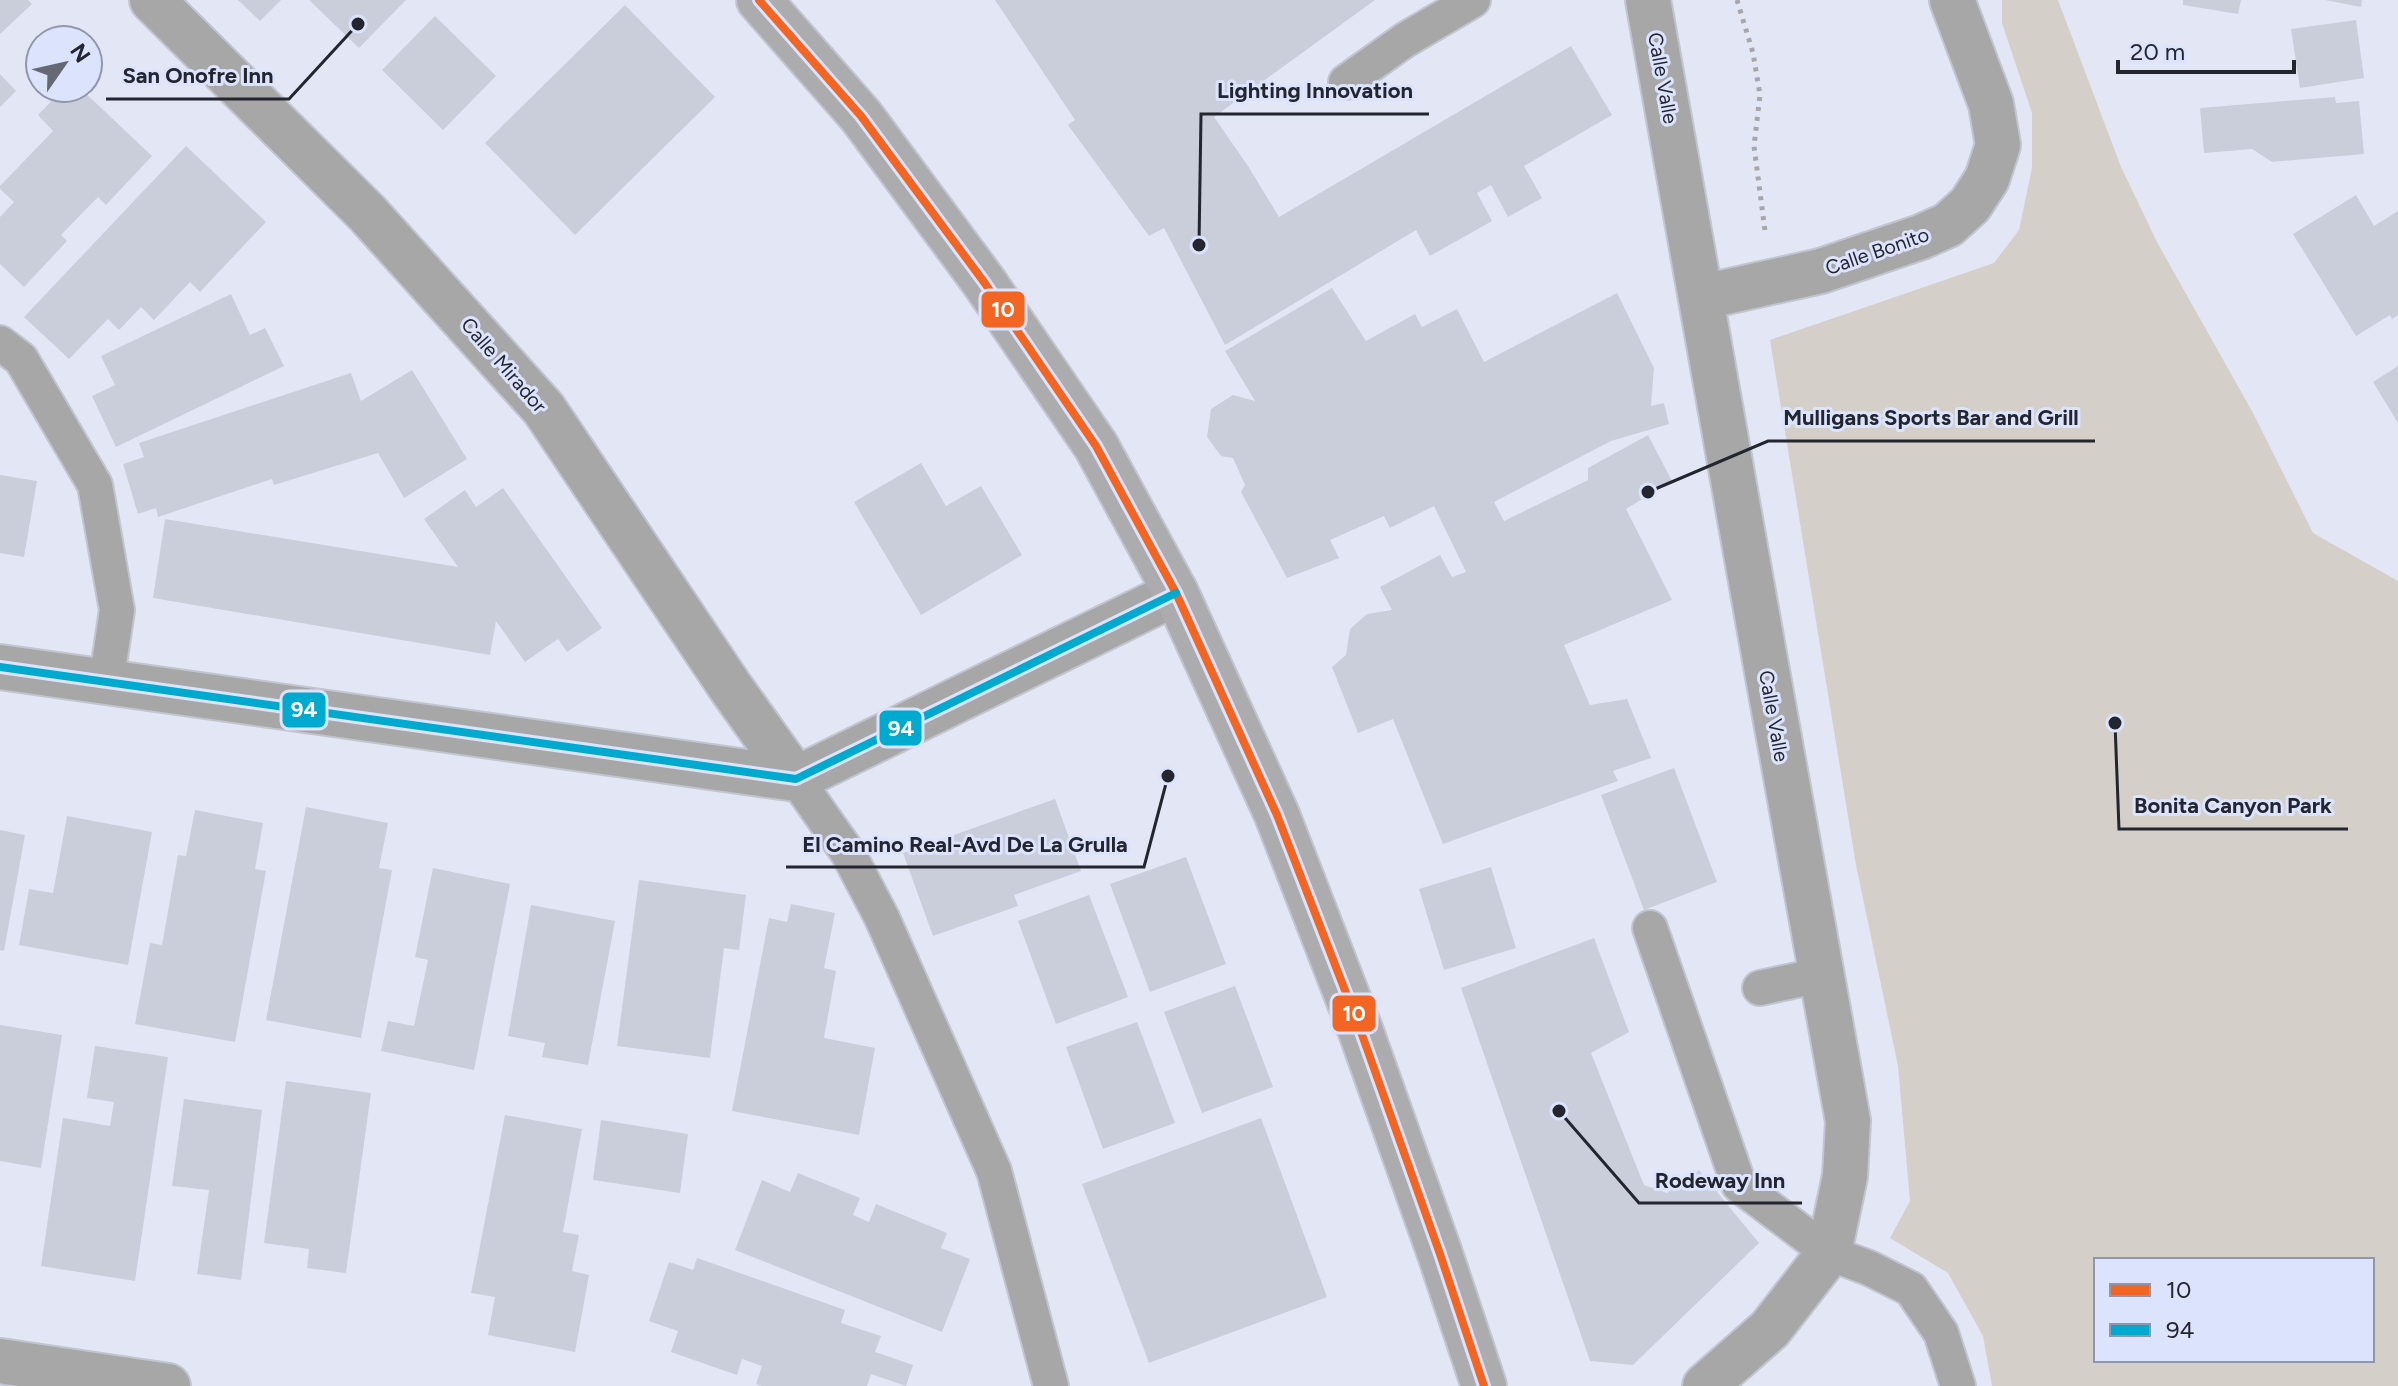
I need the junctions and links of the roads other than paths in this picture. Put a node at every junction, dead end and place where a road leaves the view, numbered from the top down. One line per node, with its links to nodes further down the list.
1 (152, 0): 12 (street, Calle Mirador)
2 (759, 0): 9 (main road)
3 (1473, 0): 6 (lane)
4 (1648, 0): 7 (street, Calle Valle)
5 (1952, 0): 7 (street, Calle Bonito)
6 (1346, 82)
7 (1703, 297): 14 (street, Calle Valle)
8 (0, 343): 11 (lane)
9 (1176, 593): 12 (street); 20 (main road)
10 (0, 667): 11 (street)
11 (106, 684): 12 (street)
12 (796, 779): 19 (lane)
13 (1650, 928): 16 (lane)
14 (1821, 975): 15 (lane); 16 (street, Calle Valle)
15 (1760, 988)
16 (1829, 1253): 21 (street, Calle Valle); 22 (lane)
17 (0, 1361): 18 (street)
18 (168, 1386)
19 (1051, 1386)
20 (1484, 1386)
21 (1705, 1386)
22 (1958, 1386)

